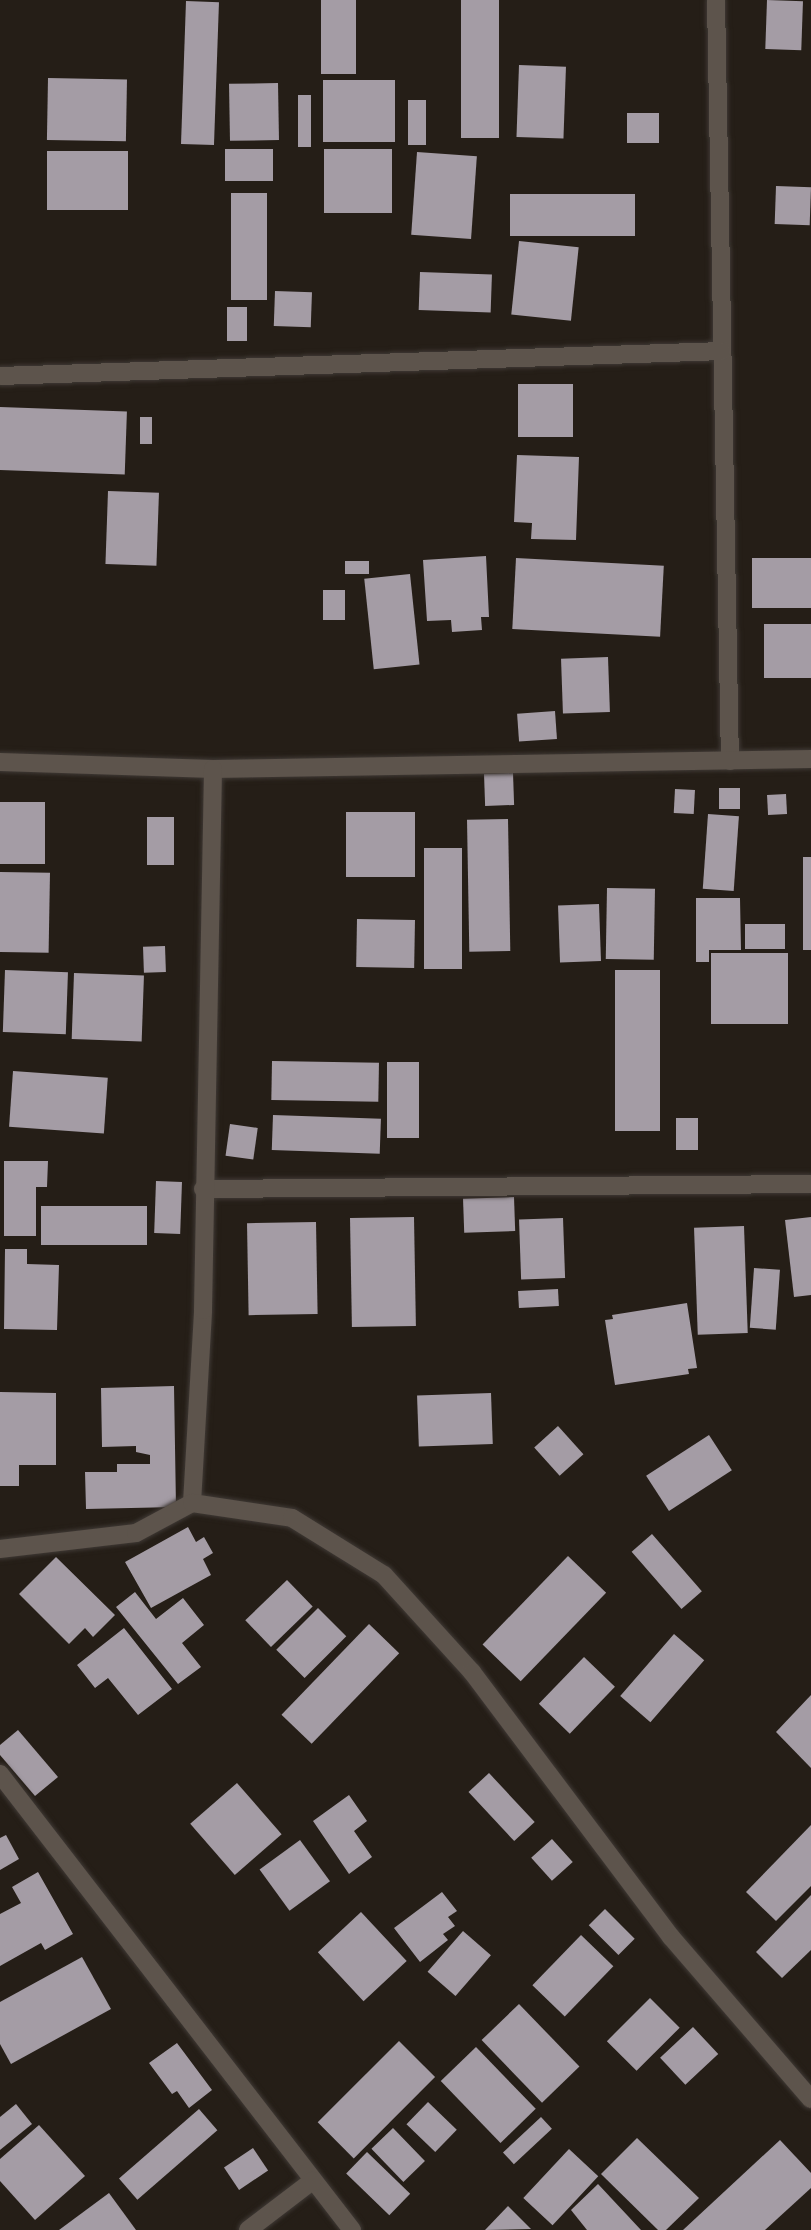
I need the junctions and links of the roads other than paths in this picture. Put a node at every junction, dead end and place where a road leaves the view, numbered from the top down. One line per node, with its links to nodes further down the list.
1 (716, 0): 2 (street)
2 (723, 351): 3 (street); 5 (street)
3 (0, 376)
4 (811, 759): 5 (street)
5 (730, 761): 7 (street)
6 (0, 762): 7 (street)
7 (213, 769): 9 (street)
8 (811, 1184): 9 (street)
9 (203, 1190): 10 (street)
10 (192, 1503): 11 (street); 13 (street)
11 (0, 1549)
12 (0, 1774): 14 (street)
13 (811, 2099)
14 (312, 2181): 15 (street); 16 (street)
15 (248, 2230)
16 (352, 2230)

